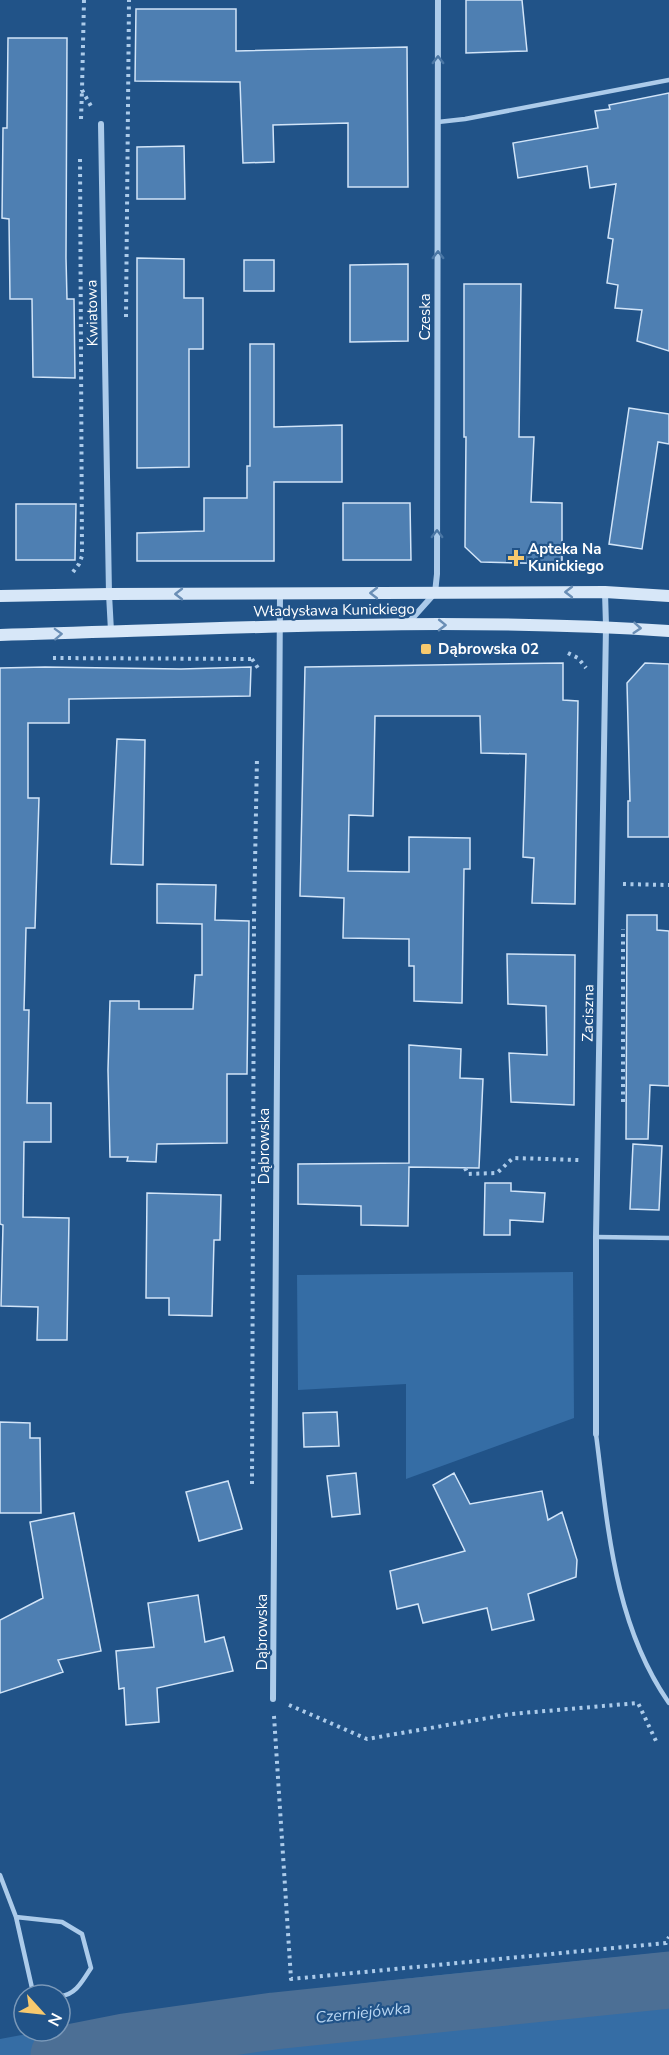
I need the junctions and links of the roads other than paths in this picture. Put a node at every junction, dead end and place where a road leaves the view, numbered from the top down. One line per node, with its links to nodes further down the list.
1 (438, 0): 3 (street, Czeska, one-way to 1)
2 (669, 80): 3 (lane)
3 (438, 122): 6 (street, Czeska, one-way to 3)
4 (101, 124): 7 (street, Kwiatowa)
5 (604, 592): 6 (main road, Władysława Kunickiego, one-way to 6); 10 (main road, Władysława Kunickiego); 13 (street, Zaciszna)
6 (435, 593): 8 (main road, Władysława Kunickiego, one-way to 8); 11 (street)
7 (109, 594): 8 (main road, Władysława Kunickiego, one-way to 7); 9 (main road, Władysława Kunickiego); 15 (street, Kwiatowa)
8 (280, 594): 12 (street, Dąbrowska)
9 (0, 596)
10 (669, 596)
11 (408, 623): 12 (main road, Władysława Kunickiego); 13 (main road, Władysława Kunickiego, one-way to 13)
12 (279, 626): 15 (main road, Władysława Kunickiego); 20 (street, Dąbrowska)
13 (606, 626): 14 (main road, Władysława Kunickiego, one-way to 14); 17 (street, Zaciszna)
14 (669, 630)
15 (111, 632): 16 (main road, Władysława Kunickiego, one-way to 15)
16 (0, 636)
17 (596, 1237): 18 (lane); 19 (street, Zaciszna)
18 (669, 1238)
19 (596, 1434): 21 (lane)
20 (273, 1699)
21 (669, 1703)
22 (0, 1875): 23 (lane)
23 (16, 1917): 24 (lane); 25 (lane)
24 (31, 1983)
25 (72, 1992)

